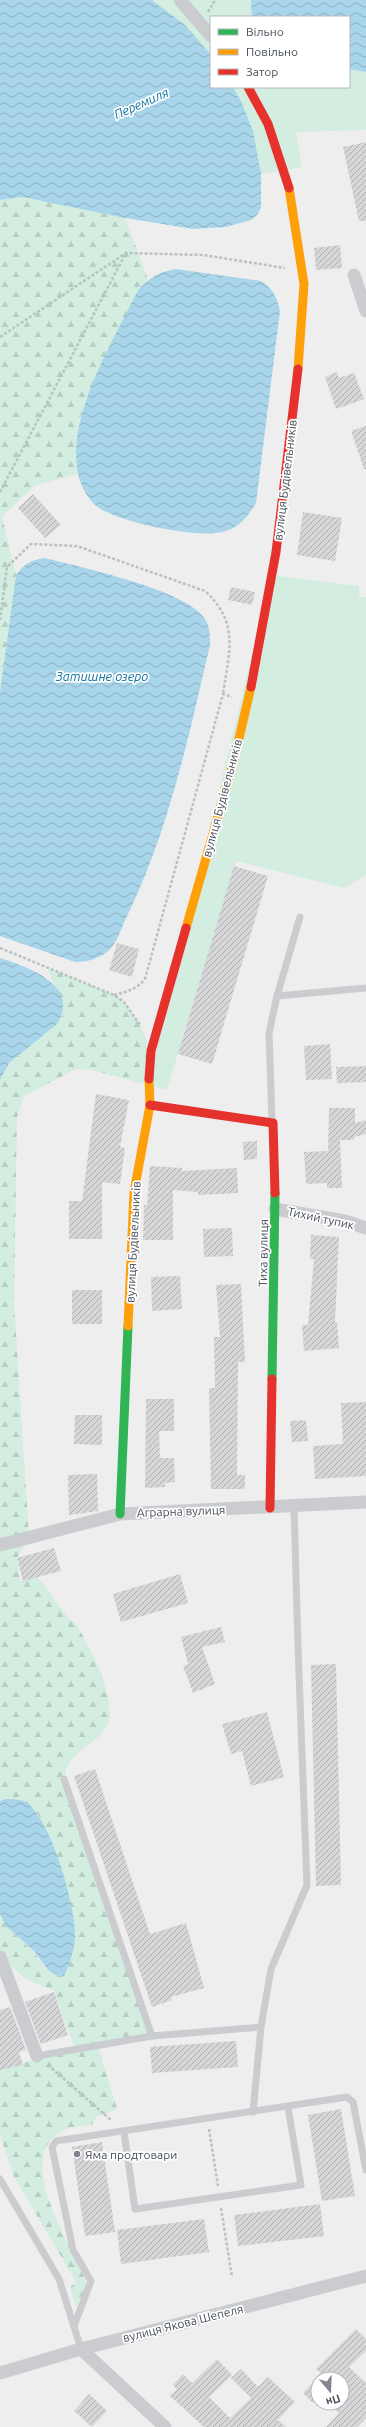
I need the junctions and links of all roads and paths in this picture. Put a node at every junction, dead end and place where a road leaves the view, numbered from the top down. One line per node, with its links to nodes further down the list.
1 (180, 0): 2 (street)
2 (210, 35)
3 (249, 88): 5 (street, вулиця Будівельників)
4 (126, 253): 5 (path); 8 (path); 9 (path)
5 (303, 271): 12 (street, вулиця Будівельників)
6 (354, 275): 7 (street)
7 (366, 311)
8 (0, 337)
9 (0, 492)
10 (0, 620): 11 (path)
11 (223, 694): 12 (path); 16 (path)
12 (248, 701): 18 (street, вулиця Будівельників)
13 (300, 917): 17 (lane)
14 (0, 948): 16 (path)
15 (366, 988): 17 (lane)
16 (114, 995): 18 (path)
17 (277, 996): 20 (lane)
18 (151, 1051): 19 (street, вулиця Будівельників)
19 (150, 1105): 20 (street); 26 (street, вулиця Будівельників)
20 (272, 1123): 21 (street, Тиха вулиця)
21 (275, 1209): 22 (street, Тихий тупик); 25 (street, Тиха вулиця)
22 (366, 1228)
23 (366, 1502): 24 (street, Аграрна вулиця)
24 (294, 1506): 25 (street, Аграрна вулиця); 30 (lane)
25 (270, 1508): 26 (street, Аграрна вулиця)
26 (120, 1514): 27 (street, Аграрна вулиця)
27 (0, 1545)
28 (64, 1779): 31 (lane)
29 (0, 1958): 32 (street)
30 (261, 2027): 31 (lane); 34 (lane)
31 (152, 2036): 32 (lane)
32 (37, 2056): 35 (path)
33 (288, 2107): 34 (lane); 35 (lane); 36 (lane)
34 (253, 2112): 35 (lane)
35 (124, 2132): 39 (lane)
36 (366, 2170)
37 (0, 2179): 39 (lane)
38 (366, 2276): 40 (street, вулиця Якова Шепеля)
39 (74, 2326): 40 (lane)
40 (81, 2349): 41 (street, вулиця Якова Шепеля); 42 (street)
41 (0, 2373)
42 (165, 2427)

